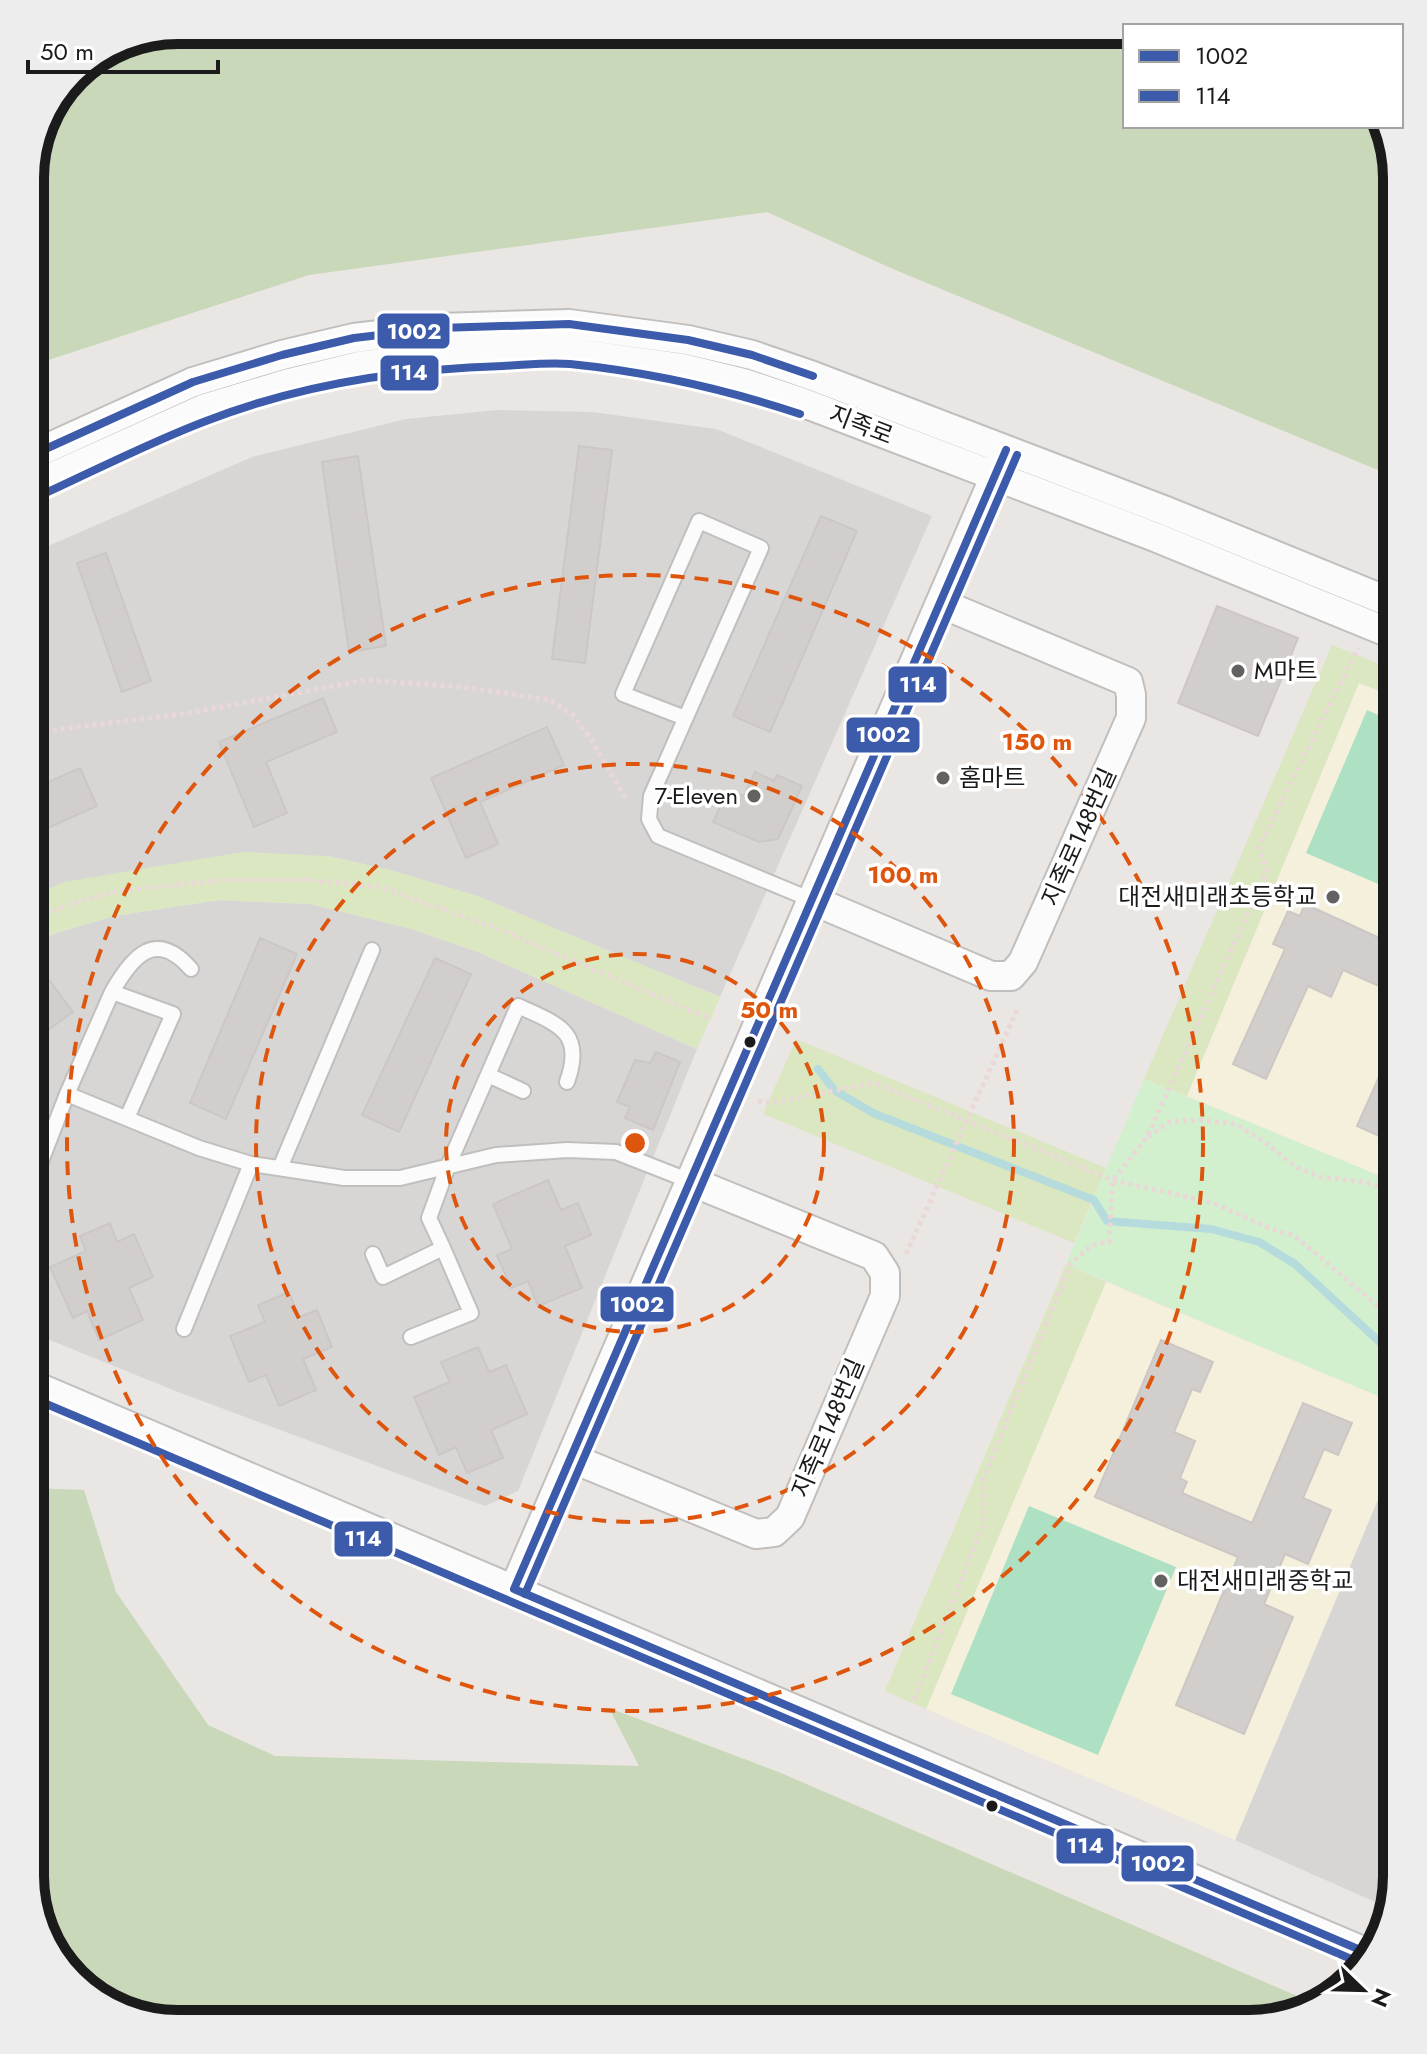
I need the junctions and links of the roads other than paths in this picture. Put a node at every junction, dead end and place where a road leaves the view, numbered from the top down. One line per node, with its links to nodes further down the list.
1 (44, 450): 2 (street, 지족로)
2 (1006, 450): 3 (street); 5 (street, 지족로)
3 (995, 476): 4 (street, 지족로); 6 (street); 7 (street, 지족로)
4 (44, 481)
5 (1383, 599)
6 (940, 603): 9 (street); 9 (street, 지족로148번길)
7 (1383, 630)
8 (685, 718): 8 (lane); 9 (lane)
9 (812, 900): 22 (street)
10 (372, 950): 21 (lane)
11 (191, 969): 12 (lane)
12 (112, 992): 16 (lane); 17 (lane)
13 (488, 1075): 14 (lane); 15 (lane); 20 (lane)
14 (567, 1082)
15 (523, 1091)
16 (67, 1094): 17 (lane); 18 (lane)
17 (127, 1118): 19 (lane)
18 (44, 1154)
19 (251, 1164): 21 (lane); 25 (lane)
20 (448, 1166): 21 (lane); 22 (lane); 23 (lane)
21 (280, 1168)
22 (690, 1181): 28 (street); 28 (street, 지족로148번길)
23 (443, 1248): 24 (lane); 26 (lane)
24 (373, 1254)
25 (184, 1329)
26 (411, 1337)
27 (44, 1390): 29 (street)
28 (571, 1458): 29 (street)
29 (514, 1589): 30 (street)
30 (1360, 1950)

